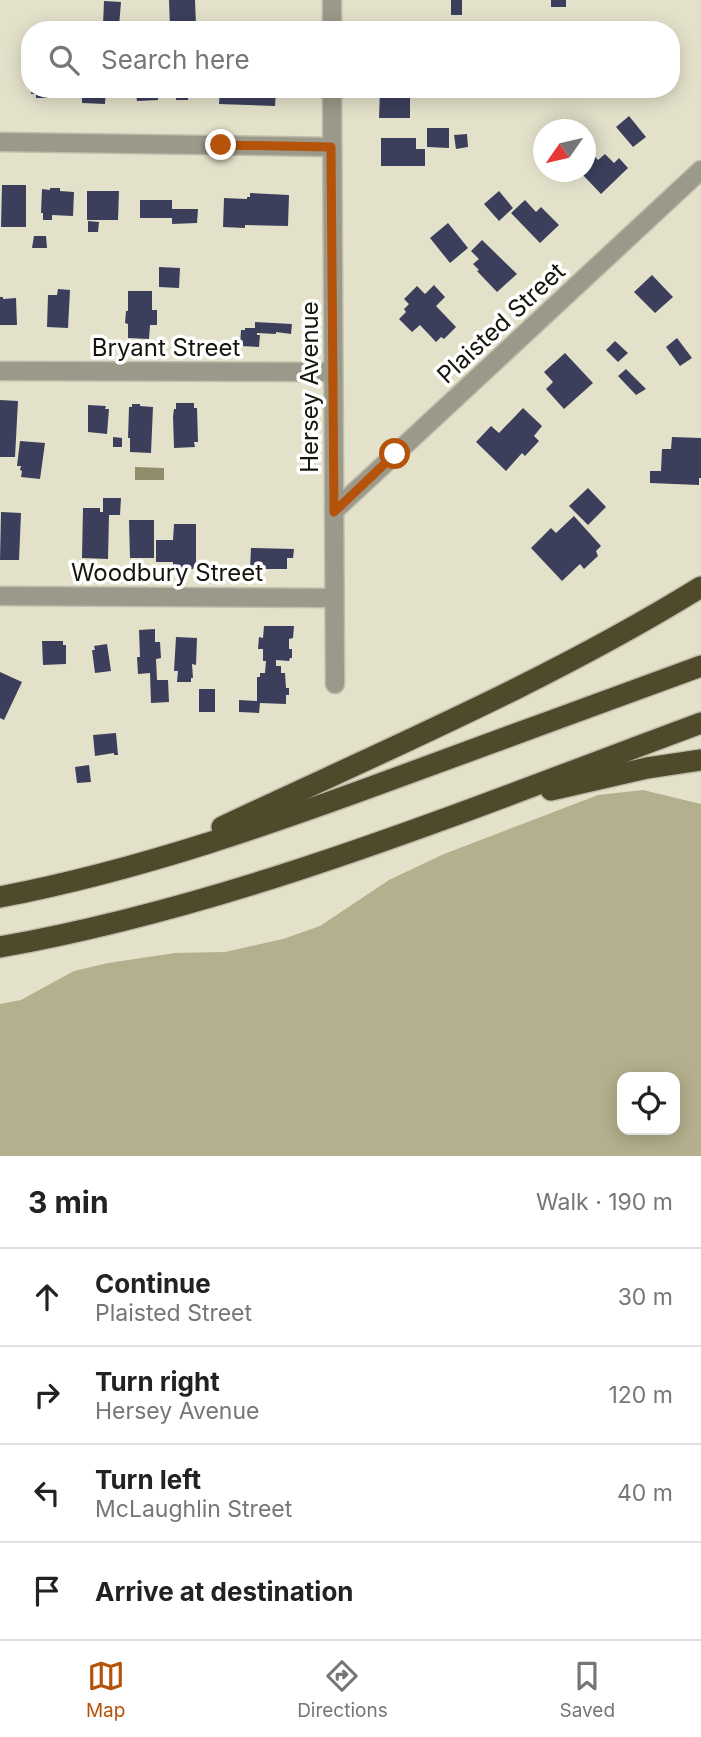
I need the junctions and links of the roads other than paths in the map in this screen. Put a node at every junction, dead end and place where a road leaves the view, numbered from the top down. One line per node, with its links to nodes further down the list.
1 (332, 0): 2 (street)
2 (332, 21)
3 (332, 98): 5 (street, Hersey Avenue)
4 (0, 142): 5 (street)
5 (331, 147): 8 (street, Hersey Avenue)
6 (701, 170): 9 (street, Plaisted Street)
7 (0, 371): 8 (street, Bryant Street)
8 (333, 372): 9 (street, Hersey Avenue)
9 (334, 512): 12 (street, Hersey Avenue)
10 (701, 587): 18 (highway)
11 (0, 596): 12 (street, Woodbury Street)
12 (334, 598): 14 (street, Hersey Avenue)
13 (701, 666): 18 (highway)
14 (335, 684)
15 (701, 723): 17 (highway)
16 (701, 760): 17 (highway)
17 (457, 813): 20 (highway)
18 (152, 860): 19 (highway)
19 (0, 897)
20 (0, 947)

